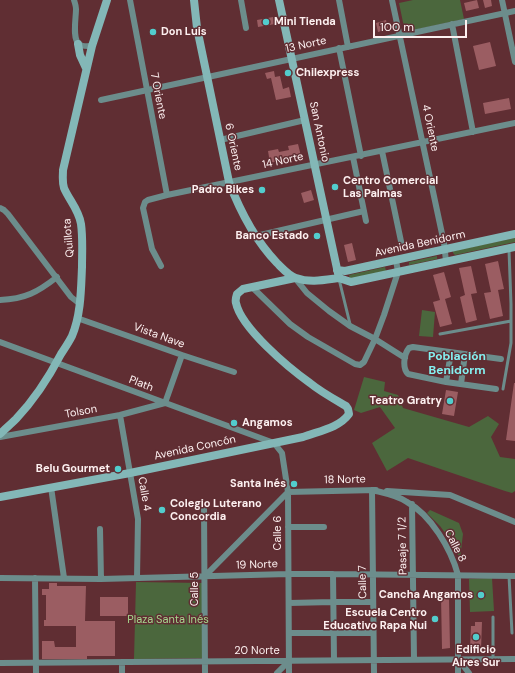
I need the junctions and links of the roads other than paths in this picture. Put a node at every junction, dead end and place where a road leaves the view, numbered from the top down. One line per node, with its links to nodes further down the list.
1 (74, 0): 15 (street)
2 (107, 0): 16 (main road, Quillota)
3 (130, 0): 23 (street, 7 Oriente)
4 (194, 0): 22 (main road, 6 Oriente)
5 (240, 0): 13 (street)
6 (279, 0): 19 (main road, San Antonio)
7 (339, 0): 17 (street)
8 (392, 0): 14 (street, 4 Oriente)
9 (502, 0): 11 (street)
10 (515, 11): 11 (street, 13 Norte)
11 (504, 13): 12 (street, 13 Norte); 20 (street)
12 (452, 24): 14 (street, 13 Norte); 27 (street)
13 (246, 28)
14 (400, 35): 17 (street, 13 Norte); 29 (street, 4 Oriente)
15 (78, 44): 16 (street); 21 (main road)
16 (92, 46): 21 (main road, Quillota)
17 (348, 47): 18 (street, 13 Norte)
18 (340, 48): 19 (street, 13 Norte); 31 (street)
19 (292, 59): 22 (street, 13 Norte); 25 (main road, San Antonio)
20 (515, 62)
21 (86, 68): 57 (main road, Quillota)
22 (207, 77): 23 (street, 13 Norte); 28 (main road, 6 Oriente)
23 (147, 89): 24 (street, 13 Norte); 35 (street, 7 Oriente)
24 (101, 100)
25 (305, 120): 28 (street); 33 (main road, San Antonio)
26 (515, 123): 27 (street, 14 Norte)
27 (473, 132): 29 (street, 14 Norte)
28 (220, 140): 34 (main road, 6 Oriente)
29 (423, 143): 30 (street, 14 Norte); 44 (street, 4 Oriente)
30 (382, 151): 31 (street, 14 Norte); 42 (street)
31 (361, 156): 32 (street, 14 Norte)
32 (353, 157): 33 (street, 14 Norte); 37 (street)
33 (315, 164): 34 (street, 14 Norte); 38 (main road, San Antonio)
34 (229, 182): 35 (street, 14 Norte); 41 (main road, 6 Oriente)
35 (167, 195): 47 (street, 14 Norte)
36 (0, 208): 52 (street)
37 (364, 211): 38 (street); 39 (street)
38 (326, 220): 41 (street); 50 (main road, San Antonio)
39 (366, 221)
40 (515, 234): 44 (main road, Avenida Benidorm)
41 (256, 236): 53 (main road, 6 Oriente)
42 (402, 246)
43 (512, 247): 46 (main road, Avenida Benidorm); 51 (lane)
44 (446, 250): 45 (main road, Avenida Benidorm); 46 (street, 4 Oriente)
45 (396, 260): 48 (street); 50 (main road, Avenida Benidorm)
46 (446, 261): 48 (main road, Avenida Benidorm)
47 (161, 266)
48 (398, 272): 50 (main road, Avenida Benidorm); 62 (street)
49 (515, 273): 51 (lane)
50 (338, 274): 53 (main road, Avenida Benidorm); 60 (lane)
51 (510, 274): 56 (lane)
52 (57, 277): 55 (street); 57 (street)
53 (295, 278): 54 (main road, Avenida Concón); 60 (street)
54 (252, 287): 62 (street); 79 (main road, Avenida Concón)
55 (0, 300)
56 (513, 303): 59 (lane)
57 (80, 304): 58 (main road, Quillota)
58 (77, 318): 66 (street, Vista Nave); 69 (main road, Quillota)
59 (511, 321): 61 (lane); 74 (lane)
60 (350, 326): 62 (street)
61 (440, 334)
62 (375, 339): 67 (street)
63 (0, 342): 69 (street, Plath)
64 (450, 353): 65 (street); 67 (street); 71 (street)
65 (465, 354): 68 (street); 72 (street)
66 (182, 355): 70 (street, Vista Nave); 75 (street)
67 (405, 358): 71 (street)
68 (501, 359)
69 (57, 362): 75 (street, Plath); 77 (main road, Quillota)
70 (234, 372)
71 (446, 382): 72 (street)
72 (461, 384): 73 (street)
73 (496, 389)
74 (503, 389)
75 (165, 403): 76 (street, Tolson); 79 (street, Plath)
76 (120, 415): 78 (street, Tolson); 80 (street, Calle 4)
77 (0, 434)
78 (0, 437)
79 (274, 443): 80 (main road, Avenida Concón); 83 (street, Calle 6)
80 (130, 472): 81 (main road, Avenida Concón); 101 (street, Calle 4)
81 (51, 487): 84 (main road, Avenida Concón); 100 (street)
82 (372, 490): 83 (street, 18 Norte); 85 (street, Calle 8); 87 (street, 18 Norte); 93 (street, Calle 7)
83 (288, 492): 88 (street, Calle 6); 96 (street)
84 (0, 497)
85 (412, 504): 94 (street, Pasaje 7 1/2); 95 (street, Calle 8)
86 (204, 506): 96 (street, Calle 5)
87 (515, 522)
88 (288, 527): 89 (street); 91 (street, Calle 6)
89 (324, 527)
90 (100, 529): 102 (street)
91 (288, 574): 92 (street, 19 Norte); 96 (street, 19 Norte); 105 (street, Calle 6)
92 (333, 574): 93 (street, 19 Norte); 103 (street)
93 (373, 574): 94 (street, 19 Norte); 104 (street, Calle 7)
94 (413, 574): 95 (street, 19 Norte); 111 (street, Pasaje 7 1/2)
95 (458, 575): 97 (street, 19 Norte); 112 (street, Calle 8)
96 (205, 576): 101 (street, 19 Norte); 117 (street, Calle 5)
97 (512, 576): 110 (lane)
98 (0, 578): 99 (street, 19 Norte)
99 (35, 578): 100 (street, 19 Norte); 121 (street)
100 (64, 578): 102 (street, 19 Norte)
101 (138, 578): 102 (street, 19 Norte)
102 (101, 579)
103 (333, 602): 104 (street); 105 (street); 107 (street)
104 (373, 602): 109 (street, Calle 7)
105 (288, 603): 108 (street, Calle 6)
106 (493, 617): 113 (lane)
107 (334, 632): 108 (street); 109 (street); 115 (street)
108 (289, 633): 118 (street, Calle 6)
109 (373, 633): 116 (street, Calle 7)
110 (512, 633)
111 (414, 659): 112 (street, 20 Norte); 116 (street, 20 Norte)
112 (458, 659): 113 (street, 20 Norte); 128 (street, Calle 8); 129 (street)
113 (493, 659): 114 (street, 20 Norte)
114 (515, 659)
115 (334, 660): 116 (street, 20 Norte); 118 (street, 20 Norte)
116 (374, 660): 127 (street, Calle 7)
117 (205, 661): 118 (street, 20 Norte); 119 (street, 20 Norte); 124 (street, Calle 5)
118 (289, 661): 125 (street); 126 (street, Calle 6)
119 (122, 662): 121 (street, 20 Norte); 123 (street)
120 (0, 663): 121 (street, 20 Norte)
121 (36, 663): 122 (street)
122 (36, 673)
123 (122, 673)
124 (205, 673)
125 (277, 673)
126 (289, 673)
127 (374, 673)
128 (458, 673)
129 (469, 673)

